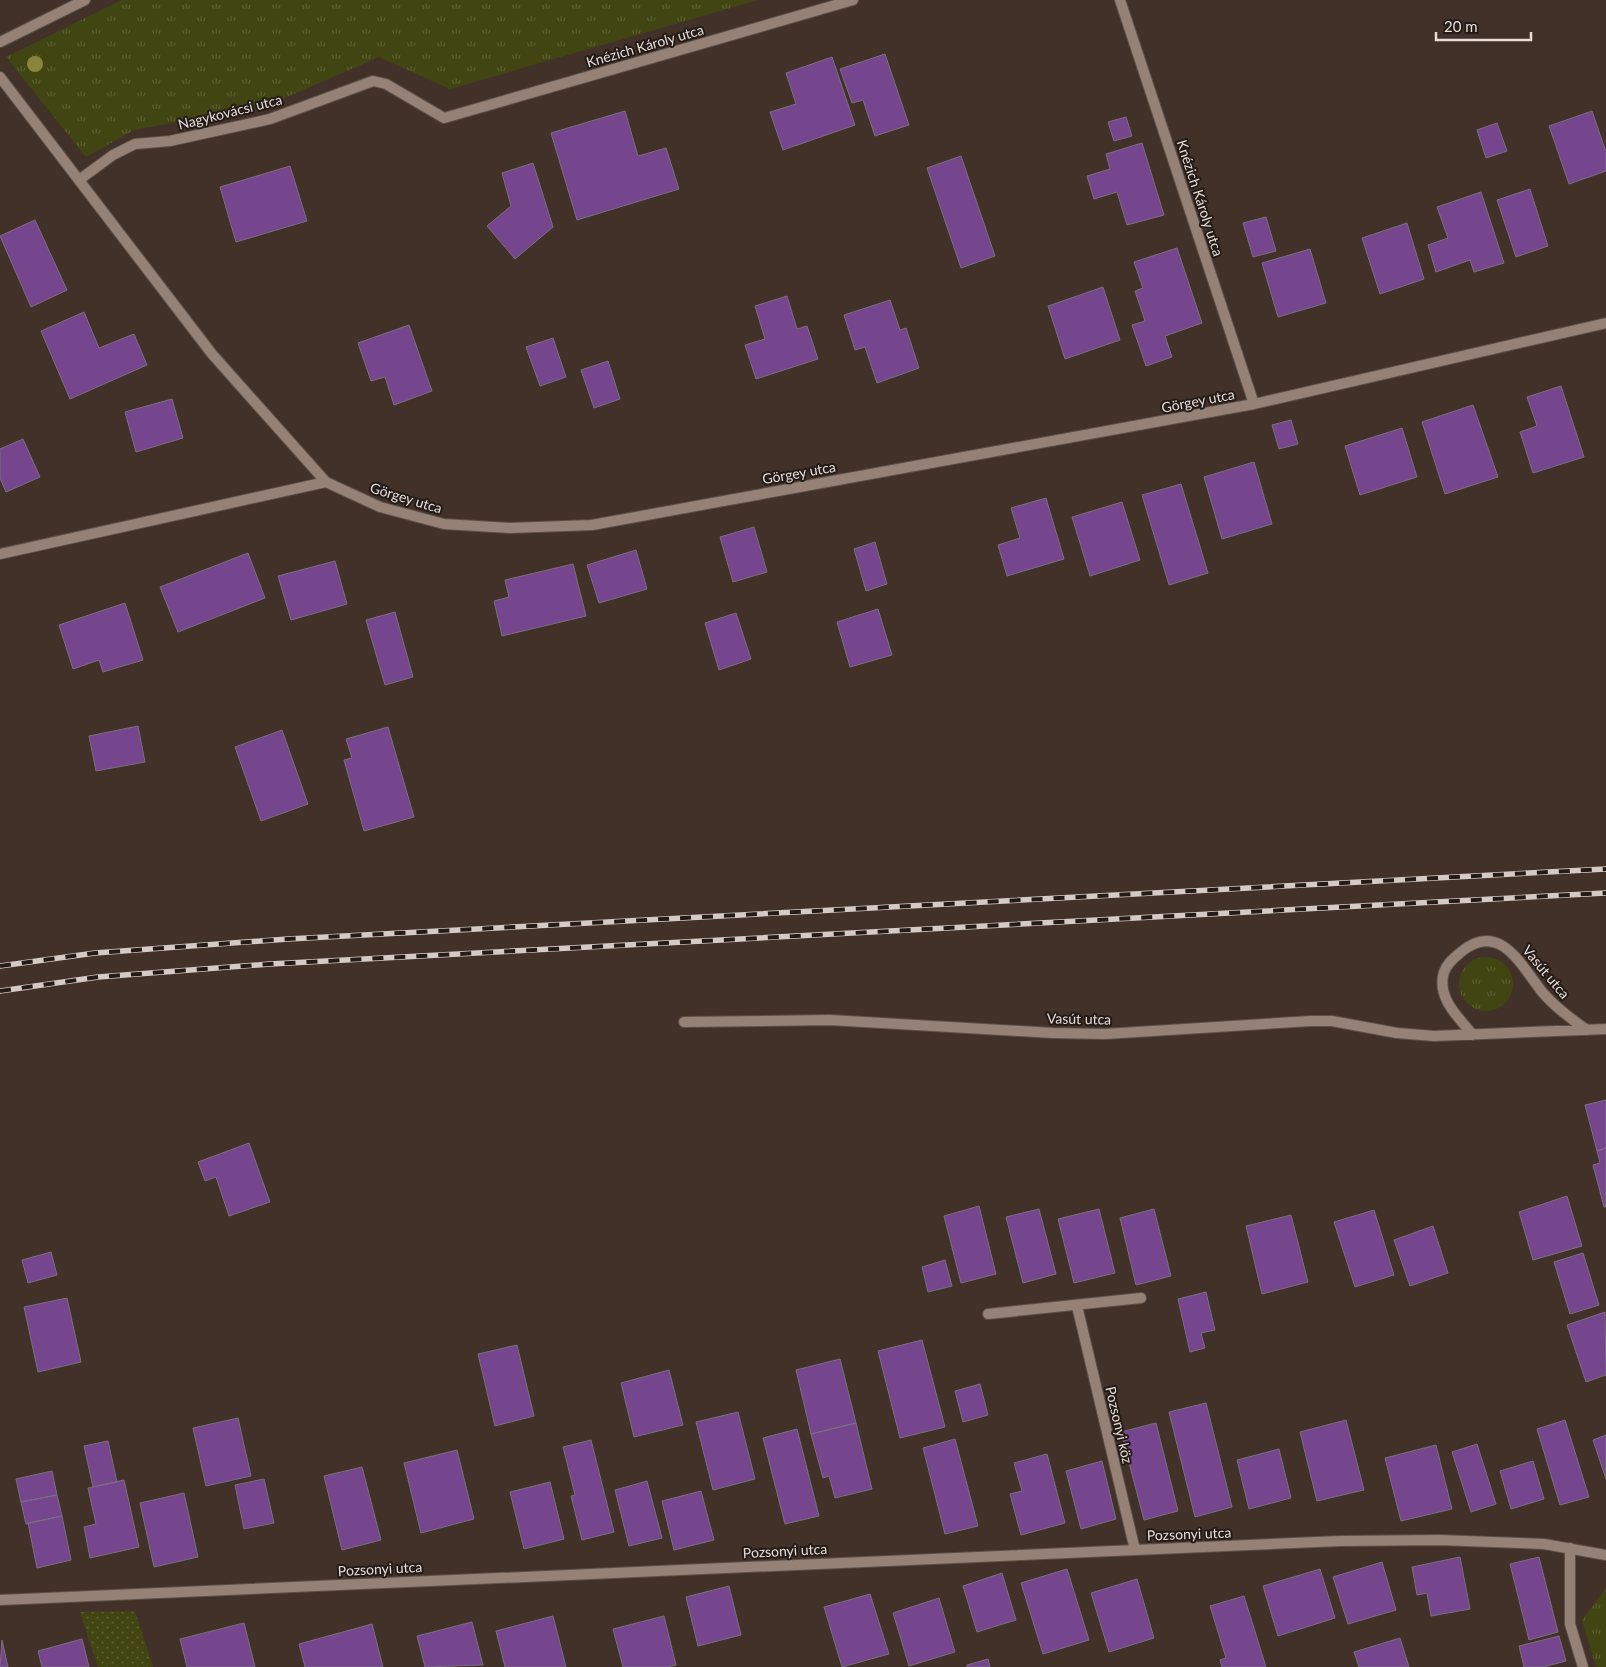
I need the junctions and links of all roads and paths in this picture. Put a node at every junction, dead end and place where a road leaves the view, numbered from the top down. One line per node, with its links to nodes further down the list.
1 (84, 0): 4 (street)
2 (853, 0): 6 (street, Knézich Károly utca)
3 (1120, 0): 9 (street, Knézich Károly utca)
4 (0, 42)
5 (0, 77): 7 (street)
6 (444, 118): 7 (street, Nagykovácsi utca)
7 (79, 180): 10 (street)
8 (1606, 323): 9 (street, Görgey utca)
9 (1254, 404): 10 (street, Görgey utca)
10 (326, 482): 11 (street)
11 (0, 554)
12 (684, 1022): 15 (street, Vasút utca)
13 (1606, 1029): 14 (street, Vasút utca)
14 (1587, 1030): 15 (street, Vasút utca); 15 (street, Vasút utca)
15 (1473, 1035)
16 (1141, 1298): 17 (street)
17 (1077, 1306): 18 (street); 20 (street, Pozsonyi köz)
18 (988, 1314)
19 (1570, 1548): 20 (street, Pozsonyi utca); 21 (street, Pozsonyi utca); 23 (street)
20 (1135, 1550): 22 (street, Pozsonyi utca)
21 (1606, 1555)
22 (0, 1600)
23 (1583, 1667)

